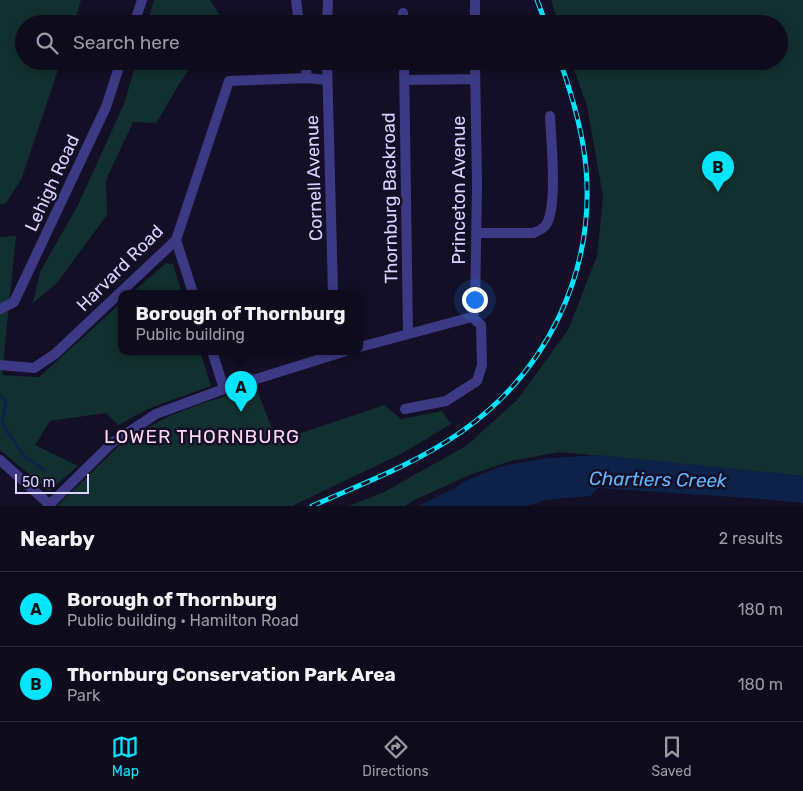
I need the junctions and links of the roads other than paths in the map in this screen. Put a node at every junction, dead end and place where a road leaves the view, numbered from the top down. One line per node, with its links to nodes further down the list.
1 (142, 0): 5 (street)
2 (296, 0): 6 (street)
3 (328, 0): 7 (street)
4 (475, 0): 8 (street)
5 (137, 15)
6 (298, 15)
7 (328, 15)
8 (475, 15)
9 (118, 70): 25 (street, Lehigh Road)
10 (306, 70): 14 (street)
11 (327, 70): 16 (street, Cornell Avenue)
12 (404, 70): 17 (street, Thornburg Backroad)
13 (475, 70): 15 (street, Princeton Avenue)
14 (307, 78): 16 (street); 20 (street, Harvard Road)
15 (475, 79): 17 (street); 19 (street, Princeton Avenue)
16 (327, 80): 23 (street, Cornell Avenue)
17 (405, 80): 27 (street, Thornburg Backroad)
18 (550, 116): 19 (street)
19 (476, 232): 26 (street, Princeton Avenue)
20 (176, 240): 21 (street, Harvard Road); 22 (street)
21 (123, 290)
22 (192, 290)
23 (333, 290)
24 (118, 295): 31 (street, Harvard Road)
25 (0, 309)
26 (472, 318): 27 (street); 33 (street)
27 (408, 334): 28 (street)
28 (363, 346)
29 (213, 355): 32 (street)
30 (326, 355): 32 (street)
31 (0, 365)
32 (224, 389): 35 (street)
33 (405, 409)
34 (0, 460): 35 (street)
35 (48, 505)

